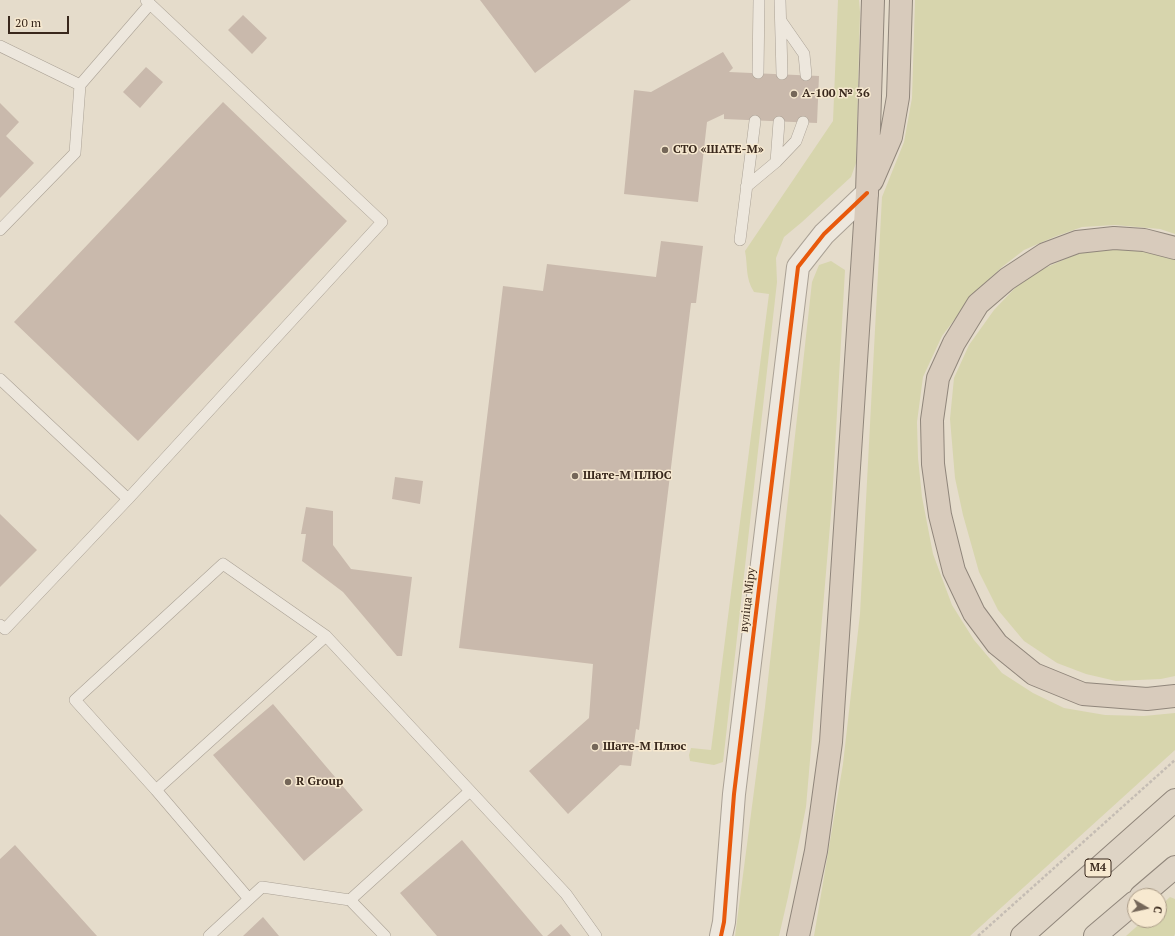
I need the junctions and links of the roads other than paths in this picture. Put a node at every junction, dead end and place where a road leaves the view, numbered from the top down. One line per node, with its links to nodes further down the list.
1 (759, 0): 8 (lane)
2 (780, 0): 6 (lane)
3 (873, 0): 17 (highway)
4 (901, 0): 17 (highway)
5 (148, 2): 11 (lane); 22 (lane)
6 (781, 21): 9 (lane); 10 (lane)
7 (0, 46): 11 (lane)
8 (758, 73)
9 (782, 74)
10 (806, 75)
11 (80, 85): 18 (lane)
12 (755, 121): 16 (lane)
13 (779, 122): 15 (lane)
14 (803, 122): 15 (lane)
15 (776, 162): 16 (lane)
16 (746, 187): 19 (lane)
17 (867, 193): 37 (street, вуліца Міру); 38 (highway)
18 (0, 230)
19 (740, 240)
20 (1175, 248): 25 (highway)
21 (0, 379): 22 (lane)
22 (128, 499): 23 (lane)
23 (0, 625)
24 (326, 636): 26 (lane); 26 (lane); 27 (lane)
25 (1175, 696)
26 (156, 790): 31 (lane)
27 (470, 791): 32 (lane); 36 (lane)
28 (1175, 800): 39 (highway, М4)
29 (1175, 867): 30 (highway)
30 (1150, 888)
31 (249, 899): 32 (lane); 34 (lane)
32 (350, 900): 35 (lane)
33 (1127, 909): 40 (highway)
34 (209, 936)
35 (385, 936)
36 (596, 936)
37 (721, 936)
38 (798, 936)
39 (1022, 936)
40 (1095, 936)

